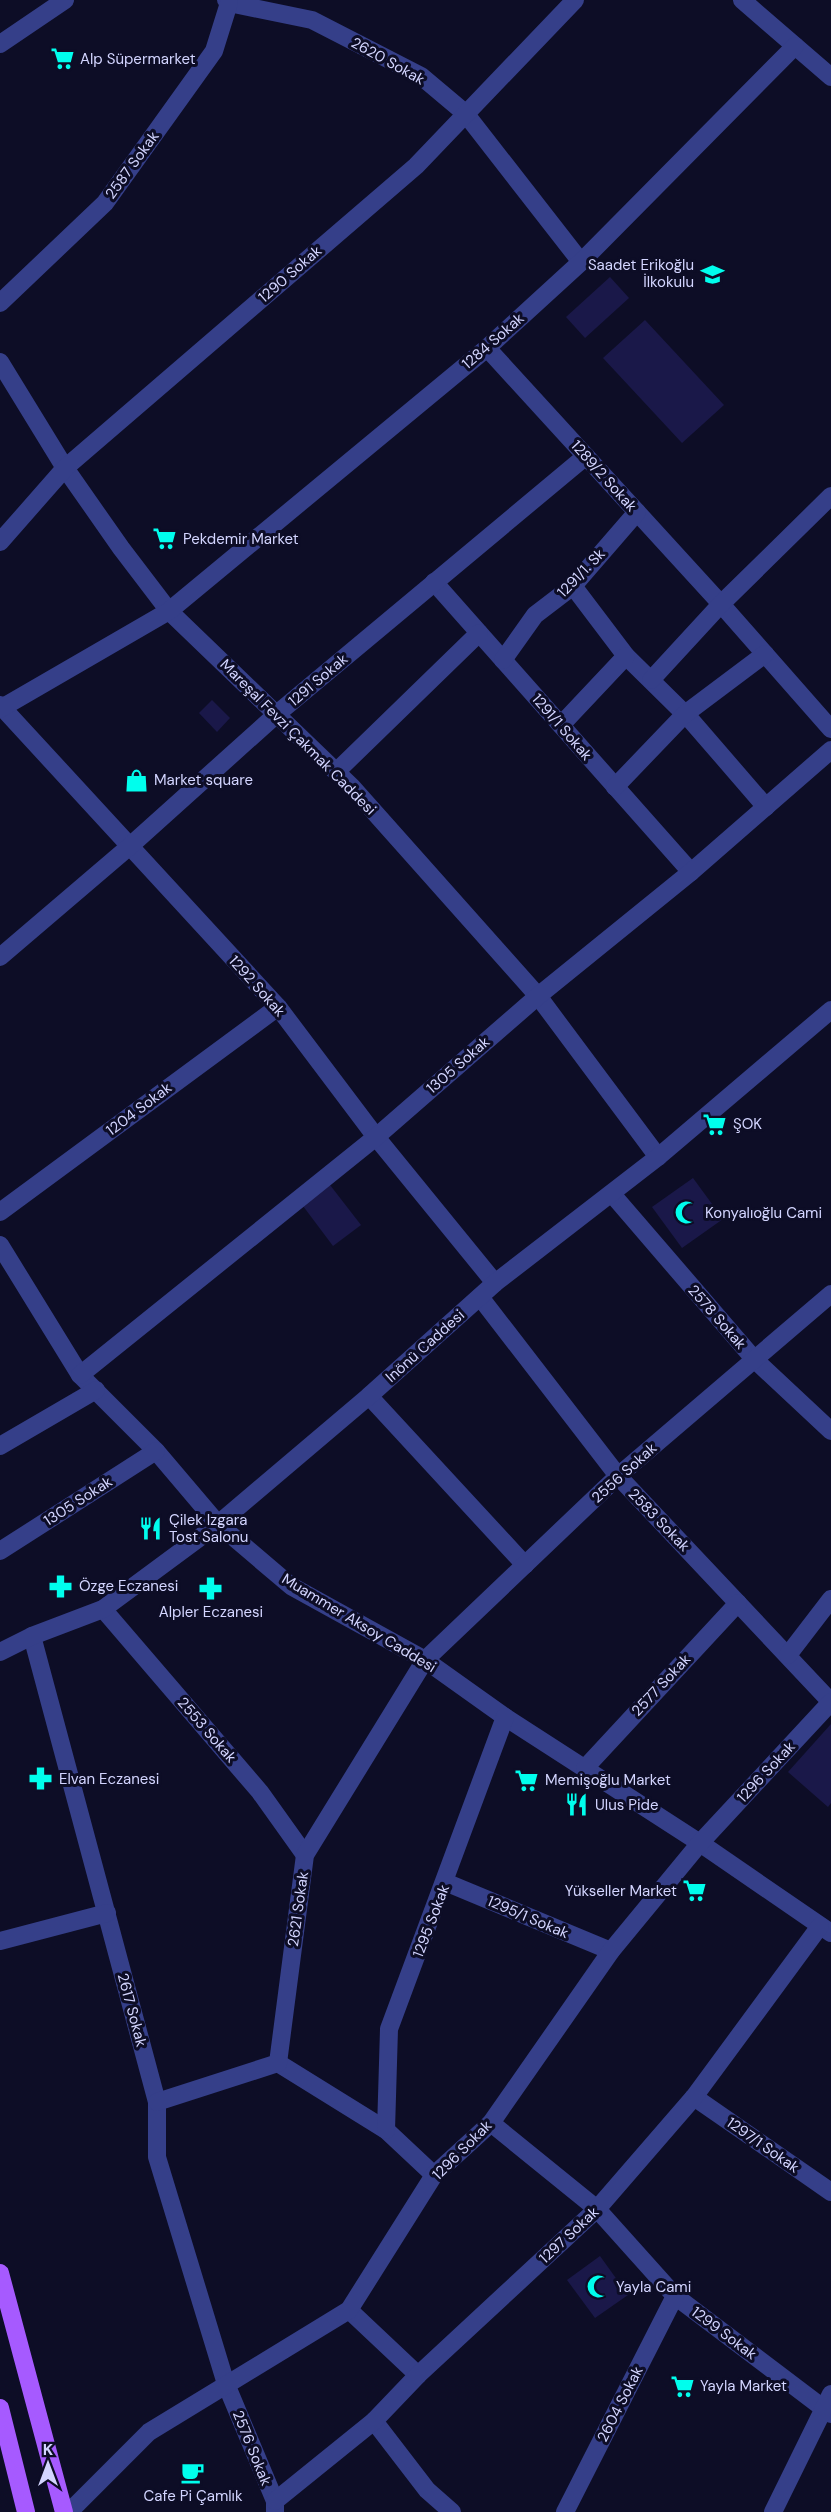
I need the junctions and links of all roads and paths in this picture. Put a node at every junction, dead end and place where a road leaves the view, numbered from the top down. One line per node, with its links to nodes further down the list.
1 (575, 0): 8 (street, 1290 Sokak)
2 (742, 0): 6 (street)
3 (228, 1): 8 (street, 2620 Sokak); 10 (street, 2587 Sokak)
4 (54, 3): 5 (street)
5 (0, 44)
6 (795, 46): 7 (street); 9 (street, 1284 Sokak)
7 (831, 77)
8 (465, 113): 9 (street, 2620 Sokak); 14 (street, 1290 Sokak)
9 (581, 262): 11 (street, 1284 Sokak)
10 (0, 303)
11 (487, 348): 13 (street, 1289/2 Sokak); 21 (street, 1284 Sokak)
12 (0, 362): 14 (street, Mareşal Fevzi Çakmak Caddesi)
13 (586, 456): 16 (street, 1289/2 Sokak); 18 (street, 1291 Sokak)
14 (65, 468): 17 (street, 1290 Sokak); 21 (street, Mareşal Fevzi Çakmak Caddesi)
15 (831, 496): 20 (street)
16 (637, 512): 19 (street, 1291/1. Sk); 20 (street, 1289/2 Sokak)
17 (2, 536)
18 (434, 582): 22 (street, 1291/1 Sokak); 28 (street, 1291 Sokak)
19 (573, 586): 24 (street); 25 (street, 1291/1. Sk)
20 (721, 604): 23 (street, 1289/2 Sokak); 26 (street)
21 (169, 611): 27 (street, 1284 Sokak); 28 (street, Mareşal Fevzi Çakmak Caddesi)
22 (479, 633): 25 (street, 1291/1 Sokak); 33 (street)
23 (765, 654): 29 (street); 31 (street, 1289/2 Sokak)
24 (626, 656): 26 (street); 30 (street)
25 (503, 660): 30 (street, 1291/1 Sokak)
26 (651, 680): 29 (street)
27 (1, 707): 36 (street, 1292 Sokak)
28 (278, 714): 33 (street, Mareşal Fevzi Çakmak Caddesi); 36 (street, 1291 Sokak)
29 (685, 714): 34 (street); 35 (street)
30 (561, 725): 34 (street, 1291/1 Sokak)
31 (831, 729)
32 (831, 750): 35 (street, 1305 Sokak)
33 (337, 771): 39 (street, Mareşal Fevzi Çakmak Caddesi)
34 (615, 787): 37 (street, 1291/1 Sokak)
35 (766, 807): 37 (street, 1305 Sokak)
36 (129, 846): 38 (street, 1291 Sokak); 40 (street, 1292 Sokak)
37 (690, 872): 39 (street, 1305 Sokak)
38 (0, 957)
39 (538, 996): 42 (street, 1305 Sokak); 43 (street, Mareşal Fevzi Çakmak Caddesi)
40 (278, 1006): 42 (street, 1292 Sokak); 45 (street, 1204 Sokak)
41 (831, 1010): 43 (street, Inönü Caddesi)
42 (376, 1137): 47 (street, 1292 Sokak); 51 (street, 1305 Sokak)
43 (658, 1157): 44 (street, Inönü Caddesi)
44 (612, 1194): 47 (street, Inönü Caddesi); 50 (street, 2578 Sokak)
45 (0, 1212)
46 (0, 1245): 51 (street, Muammer Aksoy Caddesi)
47 (495, 1283): 49 (street, Inönü Caddesi)
48 (831, 1294): 50 (street, 2556 Sokak)
49 (480, 1297): 53 (street, Inönü Caddesi); 57 (street, 2583 Sokak)
50 (754, 1359): 54 (street, 2578 Sokak); 57 (street, 2556 Sokak)
51 (80, 1375): 52 (street, Muammer Aksoy Caddesi)
52 (96, 1390): 55 (street); 56 (street, Muammer Aksoy Caddesi)
53 (369, 1396): 58 (street, Inönü Caddesi); 60 (street)
54 (831, 1431)
55 (0, 1446)
56 (156, 1451): 58 (street, Muammer Aksoy Caddesi); 59 (street, 1305 Sokak)
57 (618, 1476): 60 (street, 2556 Sokak); 62 (street, 2583 Sokak)
58 (218, 1524): 63 (street, Inönü Caddesi); 67 (street, Muammer Aksoy Caddesi)
59 (0, 1551)
60 (525, 1565): 67 (street, 2556 Sokak)
61 (831, 1599): 66 (street)
62 (738, 1602): 66 (street, 2583 Sokak); 70 (street, 2577 Sokak)
63 (103, 1609): 64 (street, Inönü Caddesi); 72 (street, 2553 Sokak)
64 (32, 1636): 65 (street, Inönü Caddesi); 74 (street, 2617 Sokak)
65 (0, 1652)
66 (788, 1655): 68 (street, 2583 Sokak)
67 (425, 1660): 69 (street, Muammer Aksoy Caddesi); 72 (street, 2621 Sokak)
68 (831, 1702): 71 (street, 1296 Sokak)
69 (505, 1718): 70 (street, Muammer Aksoy Caddesi); 73 (street, 1295 Sokak)
70 (585, 1768): 71 (street, Muammer Aksoy Caddesi)
71 (700, 1843): 75 (street, Muammer Aksoy Caddesi); 77 (street, 1296 Sokak)
72 (305, 1855): 78 (street, 2621 Sokak)
73 (445, 1882): 77 (street, 1295/1 Sokak); 82 (street, 1295 Sokak)
74 (107, 1913): 76 (street); 80 (street, 2617 Sokak)
75 (825, 1929): 79 (street, 1297 Sokak)
76 (0, 1941)
77 (611, 1951): 81 (street, 1296 Sokak)
78 (278, 2063): 80 (street); 82 (street)
79 (694, 2097): 84 (street, 1297/1 Sokak); 85 (street, 1297 Sokak)
80 (157, 2102): 90 (street, 2617 Sokak)
81 (490, 2123): 83 (street, 1296 Sokak); 85 (street, 1299 Sokak)
82 (386, 2130): 83 (street)
83 (434, 2175): 88 (street, 1296 Sokak)
84 (831, 2192)
85 (597, 2209): 87 (street, 1299 Sokak); 89 (street, 1297 Sokak)
86 (0, 2272): 96 (main road)
87 (675, 2296): 91 (street, 1299 Sokak); 99 (street, 2604 Sokak)
88 (349, 2310): 89 (street); 90 (street, 1296 Sokak)
89 (418, 2375): 93 (street, 1297 Sokak)
90 (226, 2384): 94 (street, 2576 Sokak); 97 (street, 1296 Sokak)
91 (829, 2405): 100 (street)
92 (0, 2408): 95 (main road)
93 (374, 2421): 94 (street, 1297 Sokak); 98 (street)
94 (275, 2507)
95 (26, 2512)
96 (64, 2512)
97 (69, 2512)
98 (452, 2512)
99 (565, 2512)
100 (772, 2512)

